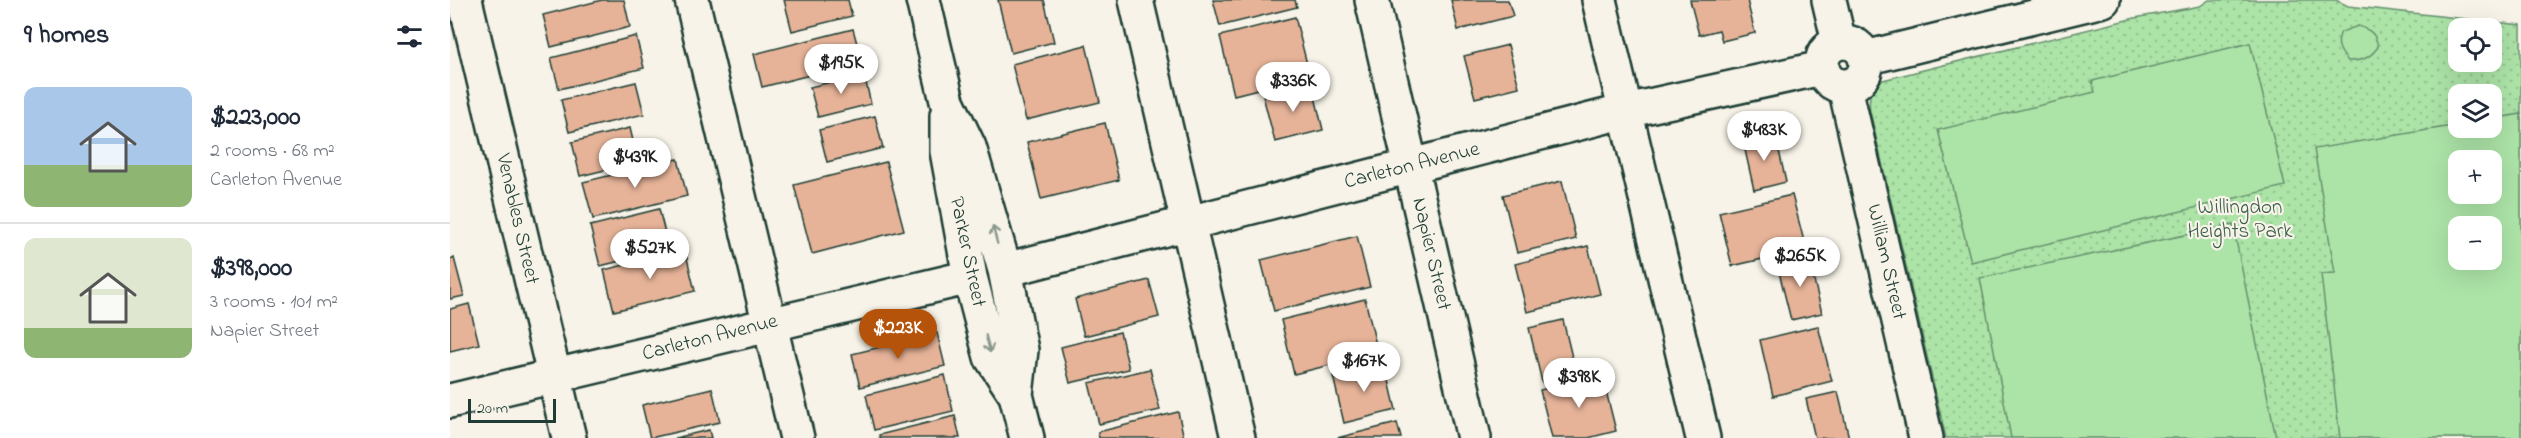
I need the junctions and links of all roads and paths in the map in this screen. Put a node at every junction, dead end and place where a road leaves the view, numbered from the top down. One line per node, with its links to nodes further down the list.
1 (465, 0): 18 (street, Venables Street)
2 (692, 0): 17 (street)
3 (922, 0): 11 (street, Parker Street)
4 (1136, 0): 14 (street)
5 (1372, 0): 13 (street, Napier Street)
6 (1599, 0): 12 (street)
7 (1829, 0): 10 (street, William Street)
8 (2103, 0): 9 (street, Carleton Avenue)
9 (2064, 4): 10 (street, Carleton Avenue)
10 (1843, 64): 12 (street, Carleton Avenue); 27 (street, William Street)
11 (947, 101): 15 (street, Parker Street, one-way to 11); 16 (street, Parker Street)
12 (1626, 111): 13 (street, Carleton Avenue); 26 (street)
13 (1411, 166): 14 (street, Carleton Avenue); 25 (street, Napier Street)
14 (1186, 223): 15 (street, Carleton Avenue); 24 (street)
15 (1005, 270): 19 (street, Parker Street)
16 (970, 277): 17 (street, Carleton Avenue); 19 (street, Parker Street, one-way to 19)
17 (769, 323): 18 (street, Carleton Avenue); 22 (street)
18 (555, 378): 20 (street, Carleton Avenue); 21 (street, Venables Street)
19 (1016, 395): 23 (street, Parker Street)
20 (450, 401)
21 (569, 438)
22 (797, 438)
23 (1027, 438)
24 (1239, 438)
25 (1474, 438)
26 (1703, 438)
27 (1926, 438)

